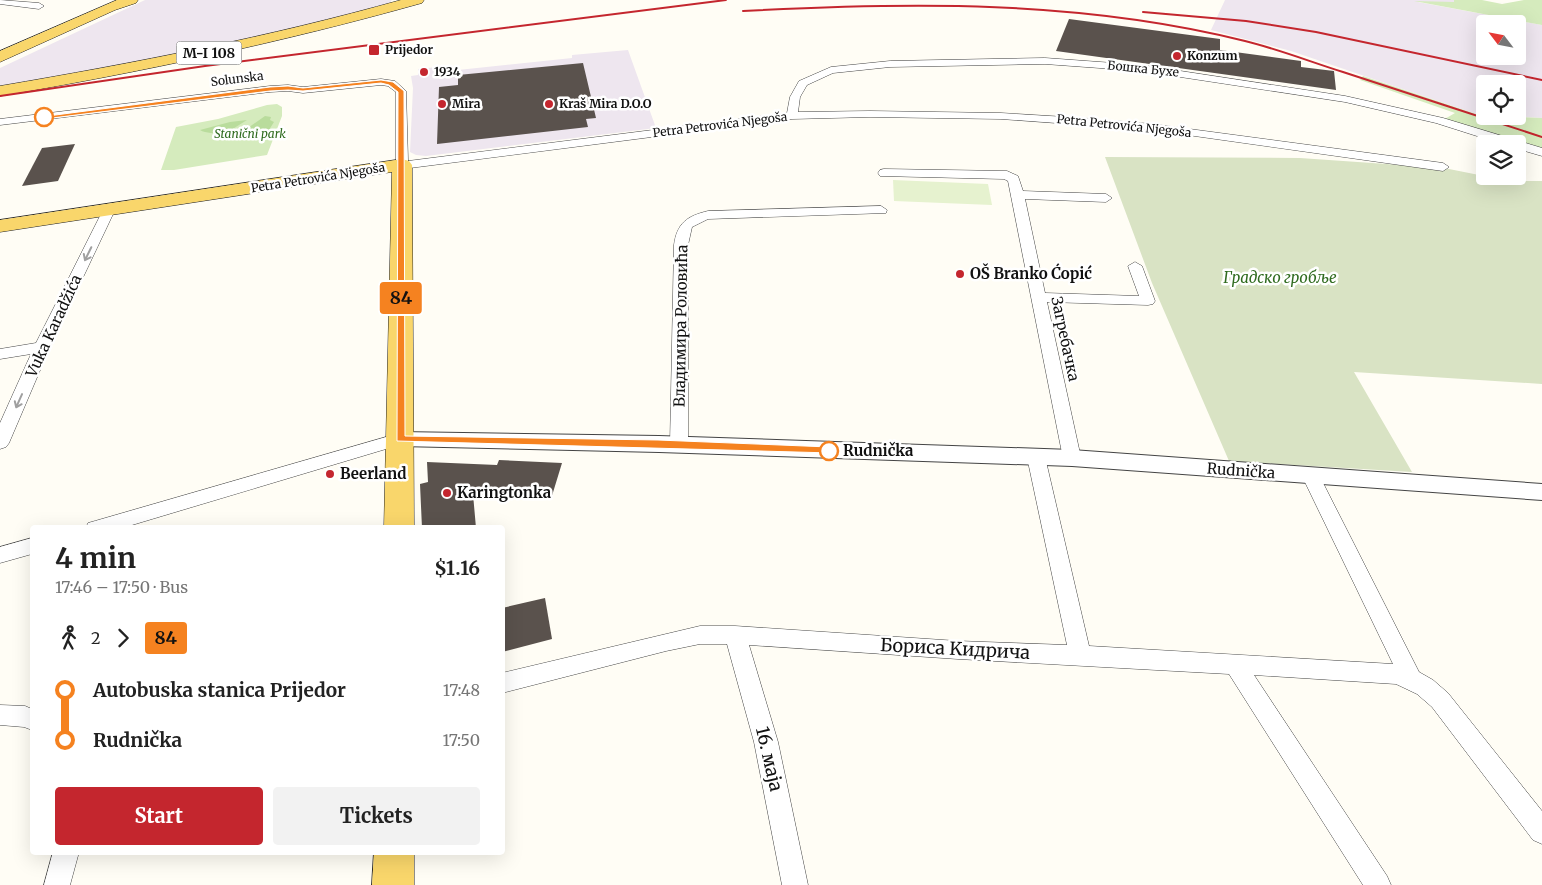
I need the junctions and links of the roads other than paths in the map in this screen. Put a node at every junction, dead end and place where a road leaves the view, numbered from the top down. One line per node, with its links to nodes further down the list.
1 (131, 0): 4 (main road)
2 (415, 0): 7 (main road, M-I 108)
3 (0, 1): 5 (street)
4 (115, 3): 6 (main road)
5 (39, 6)
6 (0, 57)
7 (0, 91)
8 (792, 116): 10 (street, Бошка Бухе); 13 (street, Petra Petrovića Njegoša); 14 (street, Petra Petrovića Njegoša)
9 (0, 122): 13 (street, Solunska)
10 (1487, 135)
11 (1526, 147): 12 (street, Бошка Бухе)
12 (1542, 152)
13 (402, 166): 18 (main road, Petra Petrovića Njegoša); 25 (main road)
14 (1443, 167)
15 (884, 173): 16 (street, Загребачка)
16 (1018, 195): 17 (street); 22 (street, Загребачка)
17 (1106, 198)
18 (109, 210): 20 (main road, Petra Petrovića Njegoša); 23 (street, Vuka Karadžića, one-way to 23)
19 (881, 210): 27 (street, Владимира Роловића)
20 (0, 226)
21 (1135, 266): 22 (street)
22 (1039, 297): 29 (street, Загребачка)
23 (42, 347): 24 (street); 26 (street, Vuka Karadžića, one-way to 26)
24 (0, 354)
25 (400, 439): 27 (street, Rudnička); 32 (street); 33 (main road)
26 (0, 443)
27 (679, 444): 28 (street, Rudnička)
28 (1036, 457): 29 (street, Rudnička); 37 (street)
29 (1072, 458): 30 (street, Rudnička)
30 (1311, 476): 31 (street, Rudnička); 39 (street)
31 (1542, 492)
32 (106, 525)
33 (399, 525)
34 (30, 547): 35 (street)
35 (0, 555)
36 (734, 635): 37 (street, Бориса Kидрича); 40 (street, Бориса Kидрича); 48 (street, 16. маја)
37 (1080, 654): 38 (street, Бориса Kидрича)
38 (1236, 666): 39 (street, Бориса Kидрича); 49 (street)
39 (1411, 679): 43 (street, Бориса Kидрича)
40 (505, 682)
41 (0, 715): 42 (street)
42 (30, 719)
43 (1542, 831)
44 (65, 855): 46 (street)
45 (394, 855): 47 (main road)
46 (57, 885)
47 (393, 885)
48 (795, 885)
49 (1378, 885)

